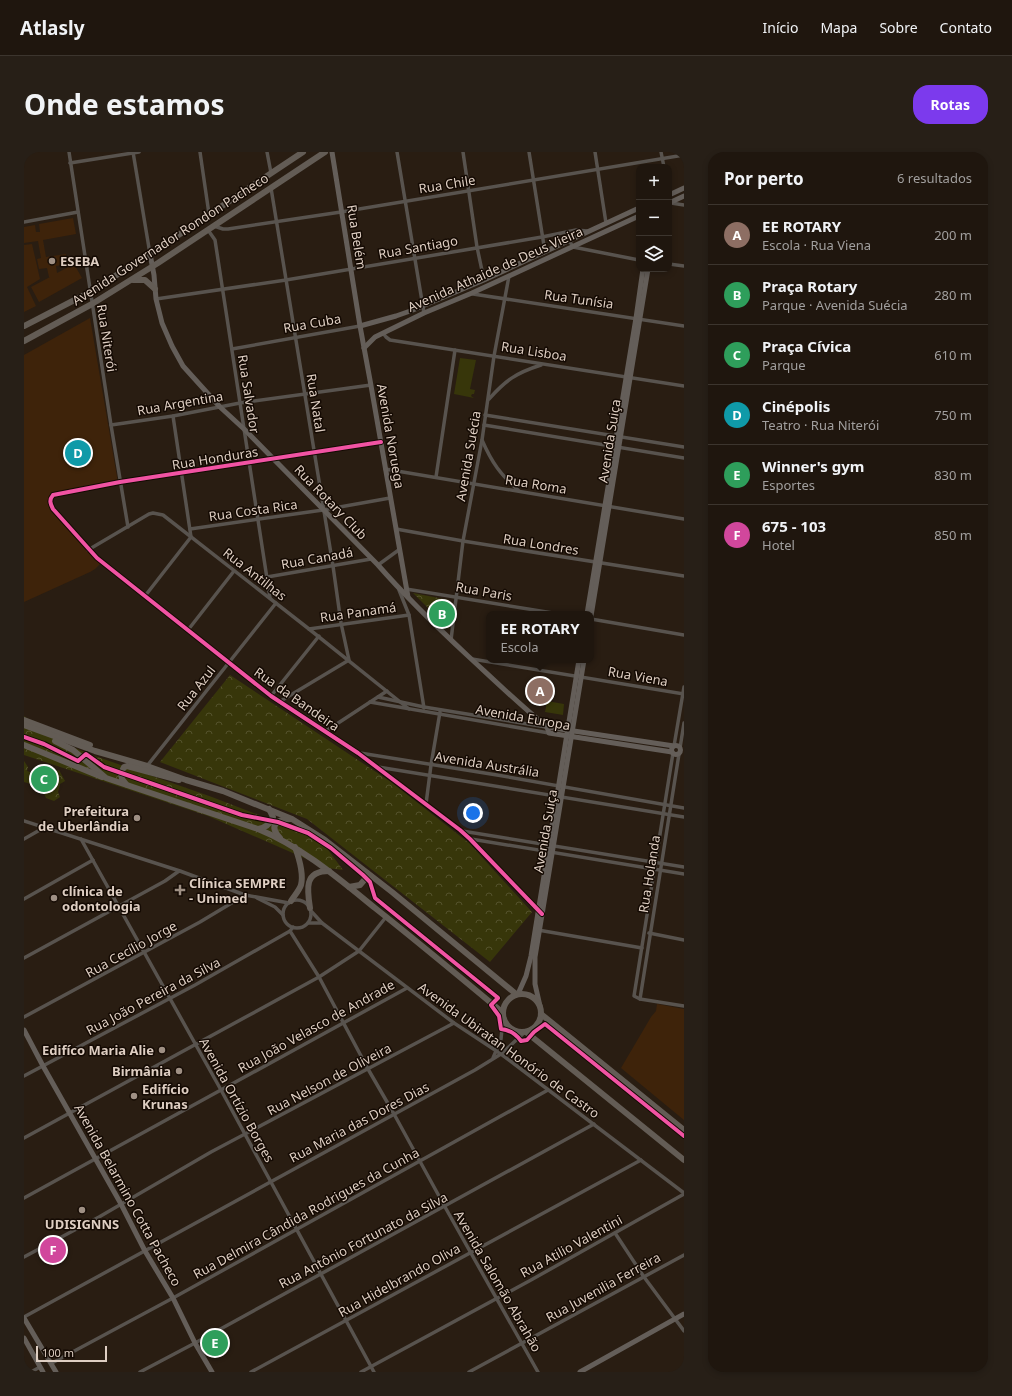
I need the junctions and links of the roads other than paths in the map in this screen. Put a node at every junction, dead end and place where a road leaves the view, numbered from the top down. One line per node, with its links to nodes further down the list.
1 (69, 152): 16 (street, Rua Niterói)
2 (133, 152): 3 (street); 16 (street); 45 (street)
3 (139, 152)
4 (200, 152): 33 (street)
5 (267, 152): 19 (street)
6 (303, 152): 19 (main road, Avenida Governador Rondon Pacheco)
7 (325, 152): 21 (main road, Avenida Governador Rondon Pacheco)
8 (332, 152): 32 (street, Rua Belém)
9 (397, 152): 26 (street)
10 (463, 152): 23 (street)
11 (529, 152): 20 (street)
12 (595, 152): 18 (street)
13 (661, 152): 15 (street)
14 (684, 155): 15 (street, Rua Chile)
15 (662, 159): 17 (street); 18 (street, Rua Chile)
16 (70, 163): 31 (street, Rua Niterói)
17 (663, 164)
18 (597, 169): 20 (street, Rua Chile); 37 (street)
19 (270, 171): 33 (main road, Avenida Governador Rondon Pacheco)
20 (534, 180): 23 (street, Rua Chile); 40 (street)
21 (270, 188): 36 (street, Rua Natal); 38 (main road, Avenida Governador Rondon Pacheco)
22 (684, 188): 24 (street)
23 (469, 191): 26 (street, Rua Chile); 42 (street)
24 (672, 193)
25 (684, 196): 27 (street)
26 (405, 201): 32 (street, Rua Chile); 46 (street)
27 (672, 202)
28 (672, 203): 29 (street)
29 (684, 205)
30 (636, 209): 37 (street, Avenida Athaide de Deus Vieira)
31 (78, 212): 35 (street); 60 (street, Rua Niterói)
32 (342, 212): 36 (street, Rua Chile); 51 (street, Rua Belém)
33 (209, 214): 45 (main road, Avenida Governador Rondon Pacheco)
34 (636, 217): 43 (street, Avenida Athaide de Deus Vieira)
35 (24, 222)
36 (277, 222): 38 (street, Rua Chile); 56 (street, Rua Natal)
37 (606, 224): 39 (street, Avenida Athaide de Deus Vieira)
38 (211, 228): 50 (main road, Avenida Governador Rondon Pacheco); 59 (street, Rua Salvador)
39 (589, 231): 40 (street, Rua Santiago); 41 (street, Avenida Athaide de Deus Vieira)
40 (542, 237): 42 (street, Rua Santiago); 44 (street)
41 (569, 240): 43 (street); 44 (street, Avenida Athaide de Deus Vieira)
42 (478, 247): 46 (street, Rua Santiago); 57 (street)
43 (573, 247): 47 (street); 54 (street, Avenida Athaide de Deus Vieira)
44 (545, 252): 57 (street, Avenida Athaide de Deus Vieira)
45 (150, 254): 50 (street, Rua Rotary Club); 60 (main road, Avenida Governador Rondon Pacheco)
46 (414, 258): 51 (street, Rua Santiago); 65 (street)
47 (636, 259)
48 (672, 264): 49 (street)
49 (684, 266)
50 (152, 267): 55 (main road, Avenida Governador Rondon Pacheco); 58 (street, Rua Rotary Club)
51 (350, 269): 56 (street, Rua Santiago); 70 (street, Rua Belém)
52 (643, 272): 68 (street, Avenida Suiça)
53 (647, 272): 68 (street, Avenida Suiça)
54 (509, 276): 61 (street, Avenida Athaide de Deus Vieira); 62 (street, Avenida Suécia)
55 (131, 280): 58 (main road); 64 (main road, Avenida Governador Rondon Pacheco)
56 (286, 280): 59 (street, Rua Santiago); 75 (street, Rua Natal)
57 (484, 280): 65 (street, Avenida Athaide de Deus Vieira)
58 (155, 289): 63 (street, Rua Rotary Club)
59 (222, 289): 63 (street, Rua Santiago); 78 (street, Rua Salvador)
60 (90, 292): 64 (street, Rua Niterói); 69 (main road, Avenida Governador Rondon Pacheco)
61 (472, 293): 62 (street, Rua Tunísia); 66 (street, Avenida Athaide de Deus Vieira)
62 (505, 298): 68 (street, Rua Tunísia); 80 (street, Avenida Suécia)
63 (156, 299): 88 (street, Rua Rotary Club)
64 (92, 304): 76 (main road, Avenida Governador Rondon Pacheco); 91 (street, Rua Niterói)
65 (422, 306): 66 (street); 67 (street, Avenida Athaide de Deus Vieira)
66 (424, 313): 72 (street, Avenida Athaide de Deus Vieira)
67 (396, 316): 70 (street, Rua Cuba)
68 (639, 318): 71 (street, Rua Tunísia); 82 (street, Avenida Suiça)
69 (24, 326)
70 (360, 326): 73 (street, Avenida Noruega); 75 (street, Rua Cuba)
71 (684, 326)
72 (383, 333): 74 (street, Avenida Athaide de Deus Vieira); 79 (street, Rua Lisboa)
73 (362, 335): 74 (street); 77 (street, Avenida Noruega)
74 (375, 337): 77 (street, Avenida Athaide de Deus Vieira)
75 (295, 338): 78 (street, Rua Cuba); 85 (street, Rua Natal)
76 (24, 341)
77 (364, 348): 83 (street, Avenida Noruega)
78 (232, 349): 87 (street, Rua Salvador)
79 (455, 350): 80 (street, Rua Lisboa); 105 (street)
80 (494, 356): 81 (street, Rua Lisboa); 86 (street, Avenida Suécia)
81 (543, 364): 82 (street, Rua Lisboa); 86 (street)
82 (628, 377): 84 (street, Rua Lisboa); 94 (street, Avenida Suiça)
83 (371, 385): 85 (street, Rua Argentina); 96 (street, Avenida Noruega)
84 (684, 386)
85 (304, 394): 87 (street, Rua Argentina); 99 (street, Rua Natal)
86 (488, 400): 89 (street, Avenida Suécia)
87 (240, 403): 88 (street, Rua Argentina); 93 (street, Rua Salvador)
88 (220, 407): 90 (street, Rua Argentina); 93 (street, Rua Rotary Club)
89 (485, 415): 92 (street, Avenida Suécia); 94 (street)
90 (173, 416): 91 (street, Rua Argentina); 104 (street)
91 (110, 425): 106 (street, Rua Niterói)
92 (484, 425): 95 (street, Avenida Suécia); 97 (street)
93 (244, 429): 101 (street, Rua Rotary Club); 102 (street, Rua Salvador)
94 (618, 436): 97 (street, Avenida Suiça); 98 (street)
95 (482, 440): 107 (street, Avenida Suécia); 108 (street)
96 (381, 442): 99 (street, Rua Honduras); 103 (street, Avenida Noruega)
97 (617, 447): 100 (street); 111 (street, Avenida Suiça)
98 (684, 447)
99 (314, 452): 101 (street, Rua Honduras); 112 (street, Rua Natal)
100 (684, 458)
101 (273, 459): 102 (street, Rua Honduras); 112 (street, Rua Rotary Club)
102 (249, 463): 104 (street, Rua Honduras); 114 (street, Rua Salvador)
103 (385, 469): 105 (street, Rua Roma); 110 (street, Avenida Noruega)
104 (182, 473): 106 (street, Rua Honduras); 116 (street)
105 (436, 477): 107 (street, Rua Roma)
106 (120, 482): 109 (street, Rua Honduras); 115 (street, Rua Niterói)
107 (474, 484): 108 (street, Rua Roma); 119 (street, Avenida Suécia)
108 (520, 492): 111 (street, Rua Roma)
109 (53, 495): 121 (street, Rua da Bandeira)
110 (390, 498): 112 (street, Rua Costa Rica); 117 (street, Avenida Noruega)
111 (607, 507): 113 (street, Rua Roma); 123 (street, Avenida Suiça)
112 (323, 510): 114 (street, Rua Costa Rica); 122 (street, Rua Rotary Club); 124 (street, Rua Natal)
113 (684, 519)
114 (258, 520): 116 (street, Rua Costa Rica); 128 (street, Rua Salvador)
115 (128, 527): 118 (street, Rua Antilhas); 121 (street, Rua Antilhas)
116 (190, 529): 118 (street)
117 (396, 529): 119 (street, Rua Londres); 120 (street, Avenida Noruega)
118 (191, 537): 126 (street, Rua Antilhas); 131 (street)
119 (463, 541): 123 (street, Rua Londres); 132 (street, Avenida Suécia)
120 (400, 549): 125 (street); 130 (street, Avenida Noruega)
121 (88, 550): 131 (street, Rua da Bandeira)
122 (371, 559): 124 (street, Rua Canadá); 125 (street, Rua Rotary Club)
123 (598, 563): 127 (street, Rua Londres); 137 (street, Avenida Suiça); 138 (street, Avenida Suiça)
124 (333, 566): 128 (street, Rua Canadá); 141 (street, Rua Natal)
125 (378, 566): 129 (street, Rua Rotary Club)
126 (234, 571): 133 (street, Rua Antilhas); 143 (street)
127 (684, 576)
128 (267, 577): 133 (street, Rua Salvador)
129 (399, 589): 134 (street, Rua Rotary Club); 139 (street)
130 (406, 589): 132 (street, Rua Paris); 134 (street, Avenida Noruega)
131 (145, 596): 143 (street, Rua da Bandeira)
132 (455, 596): 136 (street, Rua Paris); 146 (street, Avenida Suécia)
133 (270, 598): 135 (street, Rua Antilhas)
134 (408, 598): 139 (street); 146 (street, Rua Rotary Club)
135 (276, 603): 142 (street, Rua Antilhas); 150 (street, Rua Azul)
136 (542, 611)
137 (588, 611)
138 (592, 611)
139 (409, 615): 141 (street, Rua Panamá); 163 (street)
140 (594, 620): 144 (street)
141 (341, 623): 142 (street, Rua Panamá); 148 (street, Rua Natal)
142 (309, 629): 145 (street, Rua Antilhas)
143 (188, 630): 150 (street, Rua da Bandeira)
144 (684, 635)
145 (319, 636): 148 (street, Rua Antilhas); 158 (street)
146 (451, 640): 147 (street, Rua Rotary Club)
147 (471, 659): 149 (street, Rua Viena); 171 (street, Rua Rotary Club)
148 (349, 660): 156 (street, Rua Antilhas); 160 (street)
149 (486, 661)
150 (229, 662): 158 (street, Rua da Bandeira); 181 (street, Rua Azul)
151 (496, 663): 154 (street, Rua Viena)
152 (579, 663): 154 (street, Avenida Suiça)
153 (583, 663): 154 (street, Avenida Suiça)
154 (579, 676): 157 (street, Rua Viena); 173 (street, Avenida Suiça); 174 (street, Avenida Suiça)
155 (684, 687): 157 (street, Rua Holanda)
156 (387, 691): 159 (street); 162 (street, Rua Antilhas)
157 (683, 694): 176 (street, Rua Holanda)
158 (271, 696): 160 (street, Rua da Bandeira)
159 (378, 697): 161 (street); 162 (street, Avenida Europa)
160 (279, 702): 172 (street, Rua da Bandeira)
161 (370, 702): 164 (street, Avenida Europa); 172 (street)
162 (401, 702): 163 (street, Avenida Europa); 164 (street, Rua Antilhas)
163 (424, 707): 165 (street); 166 (street, Avenida Europa)
164 (409, 709): 165 (street, Avenida Europa)
165 (424, 712): 166 (street, Avenida Europa)
166 (440, 712): 171 (street, Avenida Europa); 180 (street)
167 (24, 720): 179 (main road)
168 (684, 723): 177 (street, Rua Holanda)
169 (24, 725): 179 (main road)
170 (24, 729): 184 (main road)
171 (548, 730): 173 (street, Avenida Europa)
172 (326, 731): 178 (street, Rua da Bandeira)
173 (566, 733): 174 (street, Avenida Europa); 187 (street, Avenida Suiça)
174 (572, 734): 176 (street, Avenida Europa); 187 (street, Avenida Suiça)
175 (24, 744): 184 (main road)
176 (673, 750): 177 (street, Avenida Europa); 191 (street, Rua Holanda)
177 (681, 750): 192 (street, Rua Holanda)
178 (358, 753): 180 (street, Avenida Austrália); 182 (street, Rua da Bandeira)
179 (121, 759): 181 (main road)
180 (431, 765): 183 (street); 187 (street, Avenida Austrália)
181 (147, 766): 185 (main road)
182 (377, 767): 183 (street, Avenida Austrália); 190 (street, Rua da Bandeira)
183 (429, 775): 188 (street, Avenida Austrália); 190 (street)
184 (106, 778): 186 (main road)
185 (186, 780): 186 (main road); 194 (main road)
186 (126, 784): 202 (main road)
187 (561, 787): 188 (street, Avenida Suiça); 189 (street, Avenida Austrália)
188 (559, 796): 195 (street, Avenida Austrália); 208 (street, Avenida Suiça)
189 (638, 800): 191 (street, Avenida Austrália); 195 (street)
190 (426, 804): 203 (street, Rua da Bandeira)
191 (665, 805): 192 (street, Avenida Austrália); 196 (street, Rua Holanda)
192 (670, 806): 193 (street, Avenida Austrália); 197 (street, Rua Holanda)
193 (684, 808)
194 (269, 809): 199 (main road); 202 (main road)
195 (637, 809): 196 (street, Avenida Austrália)
196 (664, 813): 197 (street, Avenida Austrália); 214 (street, Rua Holanda)
197 (669, 814): 198 (street, Avenida Austrália); 215 (street, Rua Holanda)
198 (684, 817)
199 (292, 819): 204 (main road); 221 (main road)
200 (24, 820): 201 (street)
201 (45, 827): 205 (street); 206 (street)
202 (258, 829): 204 (main road)
203 (460, 830): 207 (street, Rua da Bandeira); 208 (street)
204 (280, 838): 209 (main road)
205 (24, 839)
206 (81, 839): 213 (street, Avenida Ortízio Borges); 219 (street)
207 (470, 839): 211 (street); 230 (street, Rua da Bandeira)
208 (551, 845): 210 (street); 211 (street, Avenida Suiça)
209 (295, 847): 220 (main road); 227 (main road)
210 (586, 851): 212 (street); 214 (street)
211 (550, 852): 212 (street); 230 (street, Avenida Suiça)
212 (585, 857): 217 (street)
213 (93, 860): 226 (street); 228 (street, Avenida Ortízio Borges)
214 (655, 862): 215 (street); 217 (street, Rua Holanda)
215 (661, 863): 216 (street); 218 (street, Rua Holanda)
216 (684, 867)
217 (654, 868): 218 (street); 237 (street, Rua Holanda)
218 (660, 870): 222 (street); 238 (street, Rua Holanda)
219 (179, 871): 224 (street); 228 (street)
220 (329, 871): 223 (main road); 229 (main road)
221 (367, 873): 223 (main road); 247 (main road)
222 (684, 874)
223 (349, 887): 232 (main road)
224 (245, 895): 225 (street); 243 (street, Rua Cecílio Jorge)
225 (252, 896): 227 (street); 231 (street)
226 (24, 899)
227 (290, 902): 229 (street); 231 (street)
228 (118, 907): 243 (street, Avenida Ortízio Borges); 244 (street)
229 (311, 909): 233 (street); 234 (street, Avenida Ubiratan Honório de Castro)
230 (540, 912): 236 (street, Avenida Suiça)
231 (283, 915): 235 (street)
232 (386, 917): 242 (street); 252 (main road)
233 (308, 923): 234 (street); 235 (street)
234 (322, 923): 242 (street, Avenida Ubiratan Honório de Castro)
235 (292, 929): 245 (street, Avenida Salomão Abrahão); 248 (street, Rua João Pereira da Silva)
236 (537, 930): 240 (street); 247 (street, Avenida Suiça); 250 (street, Avenida Suiça)
237 (644, 932): 238 (street); 240 (street, Rua Holanda)
238 (650, 933): 239 (street); 241 (street, Rua Holanda)
239 (684, 940)
240 (641, 948): 241 (street); 249 (street, Rua Holanda)
241 (648, 948): 249 (street, Rua Holanda)
242 (358, 951): 245 (street); 246 (street, Avenida Ubiratan Honório de Castro)
243 (144, 953): 248 (street, Avenida Ortízio Borges); 254 (street, Rua Cecílio Jorge)
244 (24, 958)
245 (319, 977): 256 (street, Avenida Salomão Abrahão); 260 (street)
246 (407, 988): 256 (street, Rua João Velasco de Andrade); 257 (street, Avenida Ubiratan Honório de Castro)
247 (517, 994): 250 (main road); 252 (main road)
248 (170, 999): 260 (street, Avenida Ortízio Borges); 264 (street, Rua João Pereira da Silva)
249 (640, 999): 251 (street)
250 (540, 1006): 253 (main road)
251 (684, 1006)
252 (502, 1012): 255 (main road)
253 (541, 1014): 259 (main road); 272 (main road)
254 (24, 1017)
255 (503, 1019): 259 (main road); 261 (street)
256 (343, 1023): 265 (street, Avenida Salomão Abrahão); 267 (street, Rua João Velasco de Andrade)
257 (454, 1023): 261 (street, Avenida Ubiratan Honório de Castro); 265 (street, Rua Nelson de Oliveira)
258 (24, 1030): 264 (street, Avenida Belarmino Cotta Pacheco)
259 (525, 1032): 262 (street, Rua Maria das Dores Dias); 277 (main road)
260 (195, 1044): 267 (street, Avenida Ortízio Borges); 269 (street)
261 (496, 1051): 262 (street, Avenida Ubiratan Honório de Castro); 263 (street)
262 (501, 1054): 263 (street, Rua Maria das Dores Dias); 268 (street, Avenida Ubiratan Honório de Castro)
263 (493, 1059): 270 (street, Rua Maria das Dores Dias)
264 (43, 1066): 266 (street, Rua João Pereira da Silva); 269 (street, Avenida Belarmino Cotta Pacheco)
265 (368, 1069): 270 (street, Avenida Salomão Abrahão); 273 (street, Rua Nelson de Oliveira)
266 (24, 1076)
267 (220, 1090): 273 (street, Avenida Ortízio Borges); 275 (street, Rua João Velasco de Andrade)
268 (548, 1090): 271 (street, Avenida Ubiratan Honório de Castro); 278 (street, Rua Delmira Cândida Rodrigues da Cunha)
269 (70, 1112): 274 (street); 275 (street, Avenida Belarmino Cotta Pacheco)
270 (394, 1114): 278 (street, Avenida Salomão Abrahão); 279 (street, Rua Maria das Dores Dias)
271 (594, 1124): 276 (street, Avenida Ubiratan Honório de Castro); 283 (street, Rua Antônio Fortunato da Silva)
272 (684, 1130)
273 (245, 1134): 279 (street, Avenida Ortízio Borges); 282 (street, Rua Nelson de Oliveira)
274 (24, 1138)
275 (95, 1158): 281 (street, Rua João Velasco de Andrade); 282 (street, Avenida Belarmino Cotta Pacheco)
276 (641, 1160): 280 (street, Avenida Ubiratan Honório de Castro); 287 (street, Rua Hidelbrando Oliva)
277 (684, 1160)
278 (419, 1161): 283 (street, Avenida Salomão Abrahão); 284 (street, Rua Delmira Cândida Rodrigues da Cunha)
279 (270, 1182): 284 (street, Avenida Ortízio Borges); 286 (street, Rua Maria das Dores Dias)
280 (684, 1193): 285 (street, Rua Atilio Valentini)
281 (24, 1198)
282 (120, 1204): 286 (street, Avenida Belarmino Cotta Pacheco); 289 (street, Rua Nelson de Oliveira)
283 (445, 1207): 287 (street, Avenida Salomão Abrahão); 290 (street, Rua Antônio Fortunato da Silva)
284 (296, 1229): 290 (street, Avenida Ortízio Borges); 292 (street, Rua Delmira Cândida Rodrigues da Cunha)
285 (615, 1233): 291 (street); 293 (street, Rua Atilio Valentini)
286 (145, 1251): 292 (street, Avenida Belarmino Cotta Pacheco); 295 (street, Rua Maria das Dores Dias)
287 (471, 1252): 293 (street, Avenida Salomão Abrahão); 297 (street, Rua Hidelbrando Oliva)
288 (684, 1255): 291 (street, Rua Juvenilia Ferreira)
289 (24, 1257)
290 (320, 1274): 297 (street, Avenida Ortízio Borges); 300 (street, Rua Antônio Fortunato da Silva)
291 (644, 1277): 296 (street); 301 (street, Rua Juvenilia Ferreira)
292 (173, 1298): 300 (street, Avenida Belarmino Cotta Pacheco); 302 (street, Rua Delmira Cândida Rodrigues da Cunha)
293 (496, 1298): 301 (street, Avenida Salomão Abrahão); 303 (street, Rua Atilio Valentini)
294 (684, 1314): 296 (street)
295 (24, 1317): 302 (street)
296 (676, 1319): 298 (street); 314 (street)
297 (346, 1321): 303 (street, Avenida Ortízio Borges); 309 (street, Rua Hidelbrando Oliva)
298 (684, 1331)
299 (24, 1338): 304 (street)
300 (195, 1343): 307 (street, Rua Antônio Fortunato da Silva); 308 (street, Avenida Belarmino Cotta Pacheco)
301 (522, 1343): 312 (street, Rua Juvenilia Ferreira); 313 (street, Avenida Salomão Abrahão)
302 (52, 1363): 306 (street)
303 (371, 1366): 310 (street, Rua Atilio Valentini); 311 (street, Avenida Ortízio Borges)
304 (41, 1370): 305 (street)
305 (31, 1372)
306 (56, 1372)
307 (140, 1372)
308 (212, 1372)
309 (251, 1372)
310 (361, 1372)
311 (374, 1372)
312 (469, 1372)
313 (538, 1372)
314 (580, 1372)

